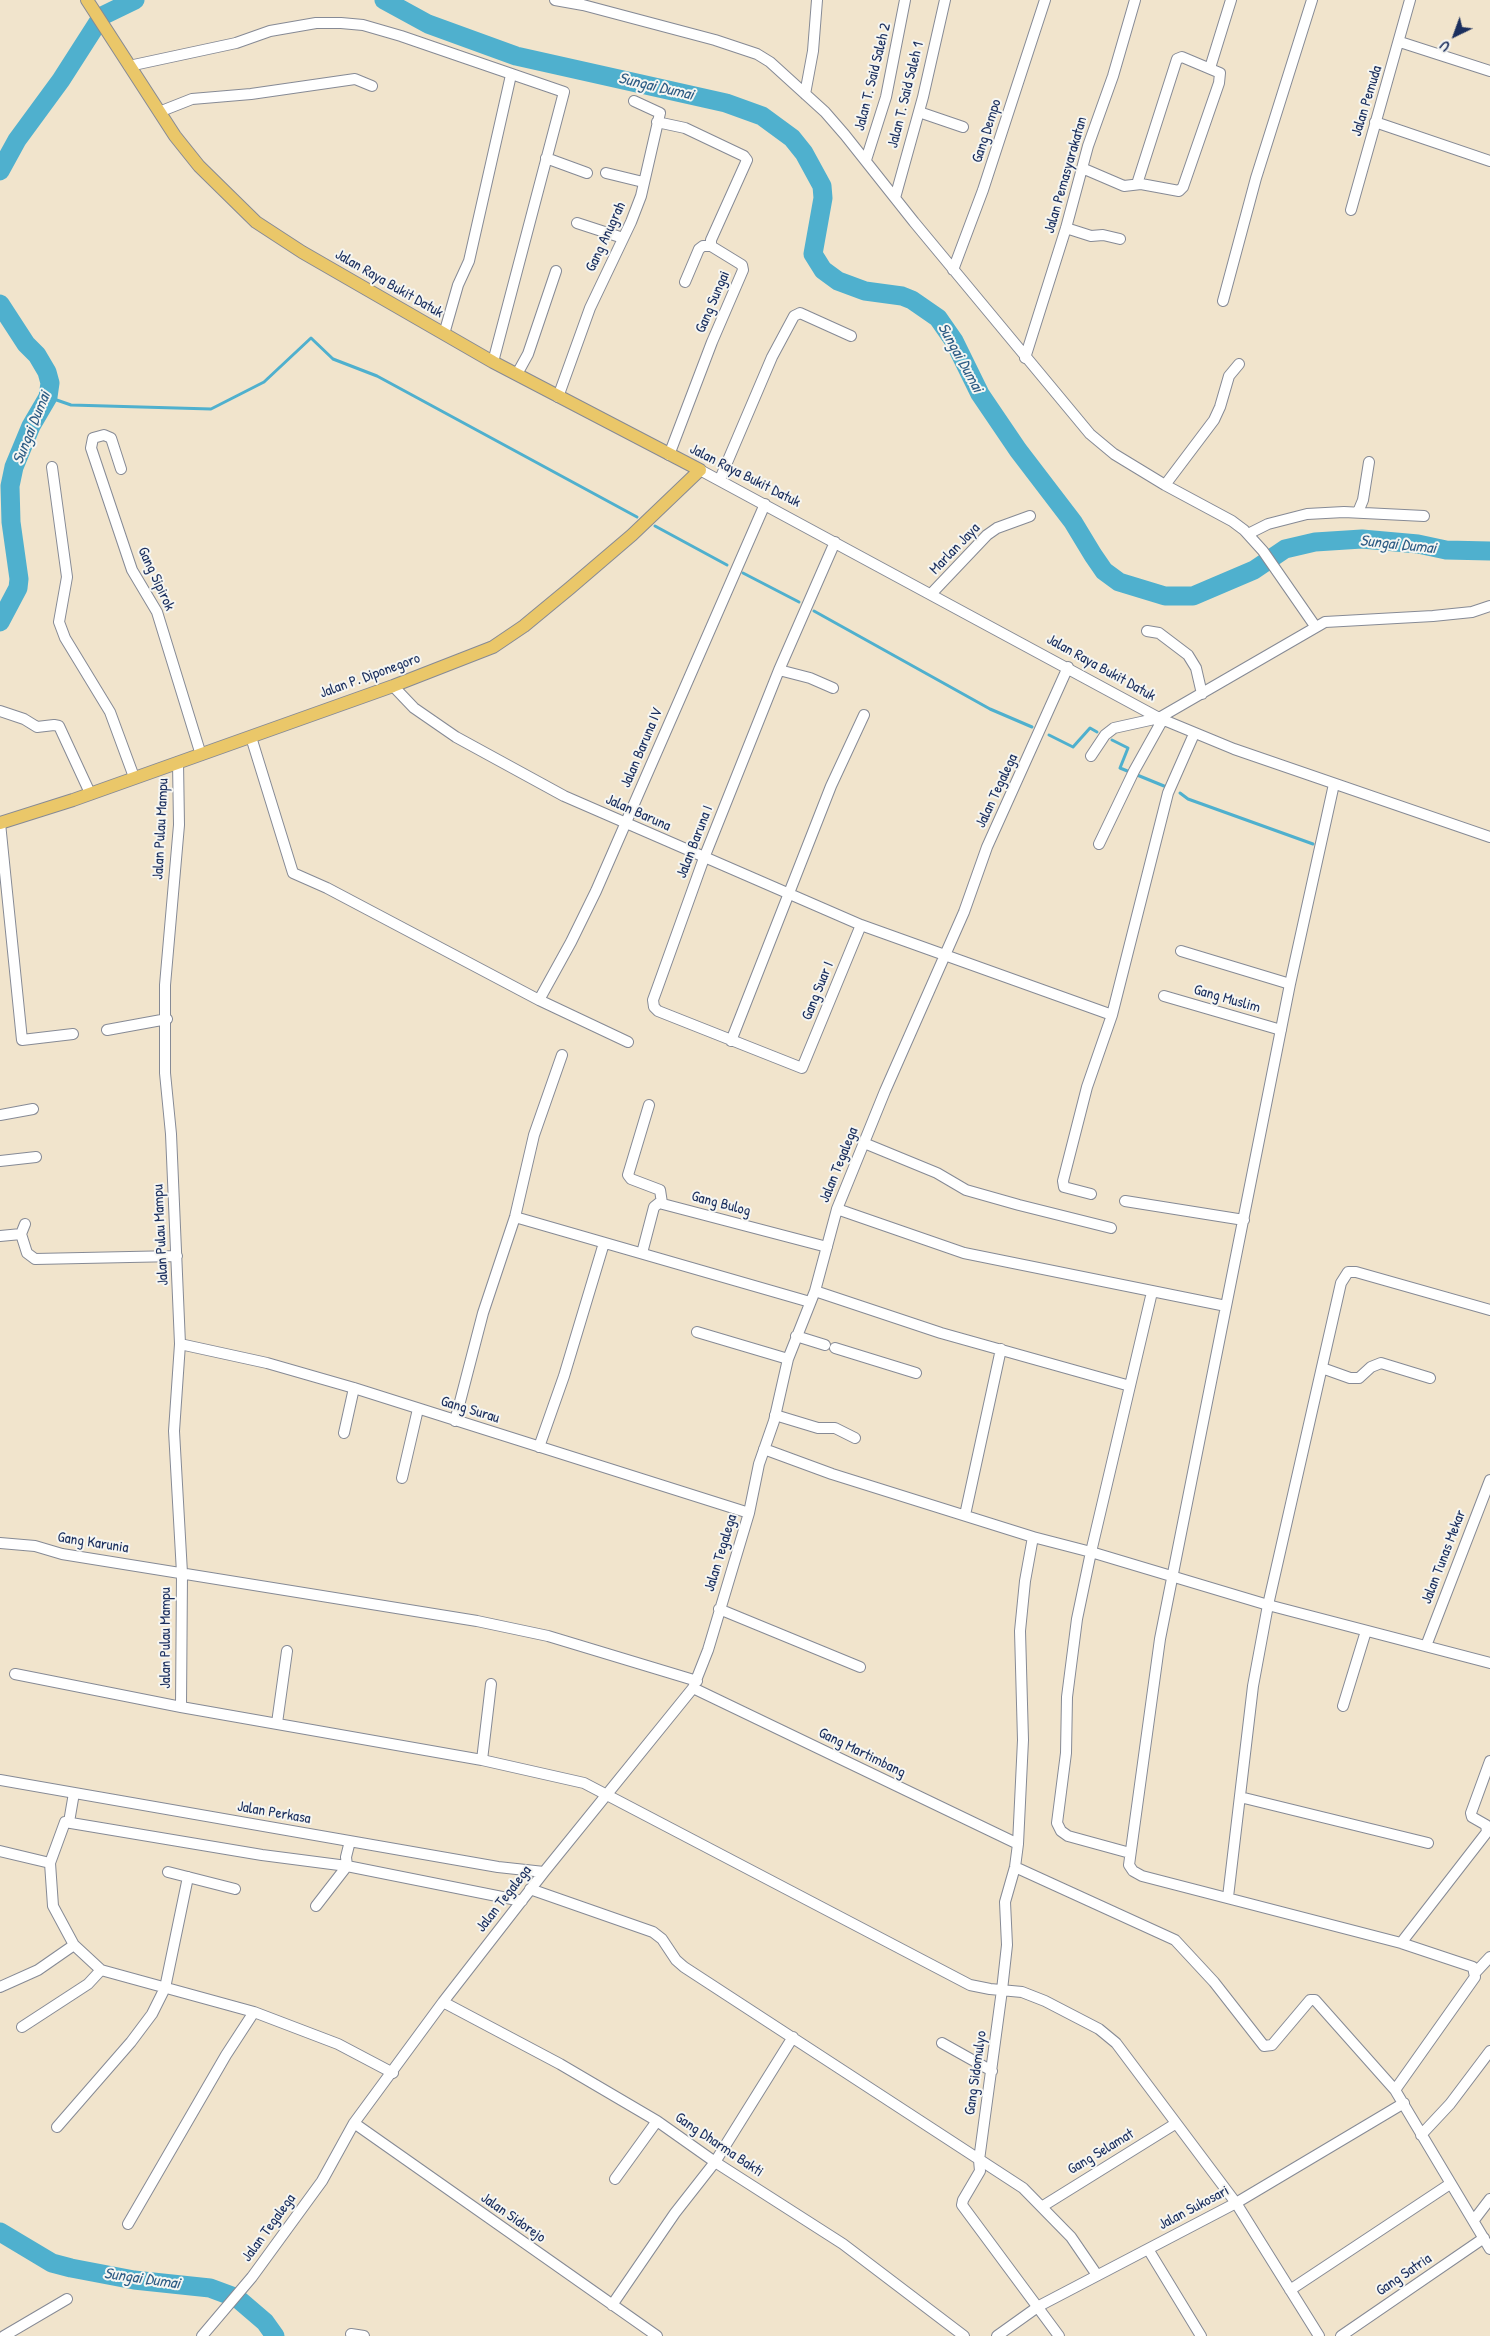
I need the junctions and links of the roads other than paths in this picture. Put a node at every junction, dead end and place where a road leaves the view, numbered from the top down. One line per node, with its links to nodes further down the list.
1 (87, 0): 13 (main road, Jalan Raya Bukit Datuk)
2 (555, 0): 11 (street)
3 (817, 0): 18 (street)
4 (905, 0): 26 (street, Jalan T. Said Saleh 2)
5 (945, 0): 21 (street, Jalan T. Said Saleh 1)
6 (1045, 0): 40 (street, Gang Dempo)
7 (1135, 0): 28 (street, Jalan Pemasyarakatan)
8 (1231, 0): 14 (street)
9 (1312, 0): 43 (street)
10 (1410, 0): 12 (street, Jalan Pemuda)
11 (584, 3): 18 (street)
12 (1400, 42): 15 (street); 23 (street, Jalan Pemuda)
13 (129, 66): 16 (street); 20 (main road, Jalan Raya Bukit Datuk)
14 (1210, 68): 32 (street); 32 (street)
15 (1490, 71)
16 (511, 75): 25 (street); 44 (street)
17 (372, 86): 20 (street)
18 (805, 94): 26 (street)
19 (634, 101): 22 (street)
20 (159, 112): 44 (main road, Jalan Raya Bukit Datuk)
21 (919, 112): 24 (street); 33 (street, Jalan T. Said Saleh 1)
22 (657, 122): 31 (street, Gang Anugrah); 39 (street)
23 (1375, 122): 27 (street); 34 (street, Jalan Pemuda)
24 (964, 127)
25 (546, 158): 29 (street); 47 (street)
26 (866, 160): 33 (street)
27 (1490, 161)
28 (1082, 168): 32 (street); 36 (street, Jalan Pemasyarakatan)
29 (587, 173)
30 (606, 173): 31 (street)
31 (643, 182): 37 (street, Gang Anugrah)
32 (1137, 184)
33 (895, 198): 40 (street)
34 (1351, 210)
35 (577, 223): 37 (street)
36 (1066, 228): 38 (street); 46 (street, Jalan Pemasyarakatan)
37 (623, 238): 50 (street, Gang Anugrah)
38 (1120, 239)
39 (711, 246): 42 (street); 51 (street, Gang Sungai)
40 (953, 270): 46 (street)
41 (556, 271): 49 (street)
42 (685, 282)
43 (1223, 301)
44 (444, 334): 47 (main road, Jalan Raya Bukit Datuk)
45 (851, 336): 56 (street)
46 (1025, 358): 57 (street)
47 (493, 362): 49 (main road, Jalan Raya Bukit Datuk)
48 (1239, 364): 57 (street)
49 (517, 374): 50 (main road, Jalan Raya Bukit Datuk)
50 (558, 397): 51 (main road, Jalan Raya Bukit Datuk)
51 (669, 455): 55 (main road, Jalan Raya Bukit Datuk)
52 (1369, 462): 59 (street)
53 (52, 467): 81 (street)
54 (121, 470): 78 (street, Gang Sipirok)
55 (700, 470): 56 (street, Jalan Raya Bukit Datuk); 70 (main road, Jalan P. Diponegoro)
56 (720, 480): 58 (street, Jalan Raya Bukit Datuk)
57 (1165, 485): 62 (street)
58 (765, 504): 63 (street, Jalan Raya Bukit Datuk); 85 (street, Jalan Baruna IV)
59 (1358, 512): 61 (street); 62 (street)
60 (1030, 516): 64 (street, Marlan Jaya)
61 (1424, 516)
62 (1248, 534): 66 (street)
63 (835, 542): 64 (street, Jalan Raya Bukit Datuk); 69 (street, Jalan Baruna I)
64 (931, 594): 68 (street, Jalan Raya Bukit Datuk)
65 (1490, 606): 66 (street)
66 (1315, 626): 72 (street)
67 (1147, 631): 72 (street)
68 (1068, 668): 75 (street, Jalan Raya Bukit Datuk); 92 (street, Jalan Tegalega)
69 (779, 670): 71 (street); 88 (street, Jalan Baruna I)
70 (393, 686): 77 (main road, Jalan P. Diponegoro); 85 (street, Jalan Baruna)
71 (833, 688)
72 (1202, 694): 75 (street)
73 (0, 711): 83 (street)
74 (864, 715): 89 (street)
75 (1161, 718): 76 (street, Jalan Raya Bukit Datuk); 79 (street); 87 (street)
76 (1194, 734): 82 (street, Jalan Raya Bukit Datuk); 96 (street)
77 (251, 737): 78 (main road, Jalan P. Diponegoro); 95 (street)
78 (200, 755): 80 (main road, Jalan P. Diponegoro)
79 (1092, 756)
80 (178, 762): 81 (main road, Jalan P. Diponegoro); 97 (street, Jalan Pulau Mampu)
81 (134, 777): 83 (main road, Jalan P. Diponegoro)
82 (1334, 784): 86 (street, Jalan Raya Bukit Datuk); 93 (street)
83 (90, 793): 84 (main road, Jalan P. Diponegoro)
84 (0, 823): 100 (street)
85 (626, 824): 88 (street, Jalan Baruna); 95 (street, Jalan Baruna IV)
86 (1490, 837)
87 (1099, 844)
88 (704, 858): 89 (street, Jalan Baruna); 101 (street, Jalan Baruna I)
89 (788, 894): 90 (street, Jalan Baruna); 101 (street)
90 (861, 925): 92 (street, Jalan Baruna); 104 (street, Gang Suar I)
91 (1181, 951): 93 (street)
92 (946, 955): 96 (street, Jalan Baruna); 108 (street, Jalan Tegalega)
93 (1290, 984): 99 (street)
94 (1164, 996): 99 (street, Gang Muslim)
95 (539, 1000): 102 (street)
96 (1112, 1016): 111 (street)
97 (167, 1018): 98 (street); 124 (street, Jalan Pulau Mampu)
98 (108, 1030)
99 (1280, 1030): 116 (street)
100 (73, 1034)
101 (731, 1041): 104 (street, Jalan Baruna I)
102 (628, 1042)
103 (562, 1055): 115 (street)
104 (802, 1068)
105 (649, 1105): 113 (street)
106 (32, 1109): 107 (street)
107 (0, 1115)
108 (864, 1143): 114 (street, Jalan Tegalega); 118 (street)
109 (36, 1157): 110 (street)
110 (0, 1161)
111 (1091, 1194)
112 (1125, 1201): 116 (street)
113 (662, 1203): 122 (street, Gang Bulog); 123 (street)
114 (837, 1209): 122 (street, Jalan Tegalega); 126 (street)
115 (515, 1217): 121 (street); 144 (street)
116 (1244, 1220): 128 (street)
117 (24, 1224): 119 (street)
118 (1111, 1228)
119 (21, 1234): 120 (street); 124 (street)
120 (0, 1236)
121 (604, 1243): 123 (street); 147 (street)
122 (827, 1247): 125 (street, Jalan Tegalega)
123 (642, 1253): 127 (street)
124 (177, 1256): 132 (street, Jalan Pulau Mampu)
125 (815, 1291): 127 (street, Jalan Tegalega); 135 (street)
126 (1152, 1292): 128 (street); 140 (street)
127 (810, 1302): 131 (street, Jalan Tegalega)
128 (1226, 1306): 157 (street)
129 (1490, 1310): 137 (street)
130 (697, 1332): 136 (street)
131 (796, 1336): 133 (street); 136 (street, Jalan Tegalega)
132 (180, 1344): 141 (street, Gang Surau); 156 (street, Jalan Pulau Mampu)
133 (825, 1345)
134 (835, 1348): 138 (street)
135 (1001, 1349): 140 (street); 152 (street)
136 (788, 1359): 143 (street, Jalan Tegalega)
137 (1322, 1368): 139 (street); 158 (street)
138 (916, 1373)
139 (1430, 1378)
140 (1130, 1386): 155 (street)
141 (354, 1388): 142 (street, Gang Surau); 145 (street)
142 (418, 1410): 144 (street, Gang Surau); 149 (street)
143 (775, 1415): 146 (street); 148 (street, Jalan Tegalega)
144 (455, 1421): 147 (street, Gang Surau)
145 (344, 1433)
146 (855, 1438)
147 (539, 1447): 151 (street, Gang Surau)
148 (764, 1449): 151 (street, Jalan Tegalega); 152 (street)
149 (402, 1478)
150 (1490, 1480): 161 (street, Jalan Tunas Mekar)
151 (749, 1513): 159 (street, Jalan Tegalega)
152 (965, 1515): 153 (street)
153 (1033, 1537): 155 (street); 179 (street, Gang Sidomulyo)
154 (0, 1543): 156 (street, Gang Karunia)
155 (1091, 1552): 157 (street); 182 (street)
156 (182, 1573): 167 (street, Gang Karunia); 168 (street, Jalan Pulau Mampu)
157 (1173, 1577): 158 (street); 182 (street)
158 (1268, 1605): 160 (street); 176 (street)
159 (719, 1609): 164 (street); 167 (street, Jalan Tegalega)
160 (1366, 1631): 161 (street); 169 (street)
161 (1426, 1646): 163 (street)
162 (287, 1651): 170 (street)
163 (1490, 1663)
164 (860, 1667)
165 (15, 1674): 168 (street)
166 (491, 1684): 171 (street)
167 (695, 1685): 175 (street, Jalan Tegalega); 179 (street, Gang Martimbang)
168 (181, 1706): 170 (street)
169 (1343, 1706)
170 (277, 1723): 171 (street)
171 (482, 1760): 175 (street)
172 (1490, 1761): 194 (street)
173 (0, 1780): 174 (street, Jalan Perkasa)
174 (74, 1793): 177 (street); 178 (street, Jalan Perkasa)
175 (607, 1796): 187 (street, Jalan Tegalega); 201 (street)
176 (1240, 1797): 180 (street); 191 (street)
177 (69, 1822): 183 (street); 184 (street)
178 (350, 1841): 184 (street); 187 (street, Jalan Perkasa)
179 (1018, 1844): 185 (street, Gang Sidomulyo)
180 (1428, 1844)
181 (0, 1851): 183 (street)
182 (1130, 1853): 191 (street)
183 (50, 1863): 195 (street)
184 (347, 1866): 192 (street); 193 (street)
185 (1015, 1867): 201 (street, Gang Sidomulyo); 210 (street)
186 (168, 1872): 188 (street)
187 (544, 1872): 189 (street, Jalan Tegalega)
188 (188, 1877): 190 (street); 200 (street)
189 (530, 1889): 192 (street, Jalan Tegalega); 205 (street)
190 (235, 1890)
191 (1228, 1897): 194 (street)
192 (522, 1901): 202 (street, Jalan Tegalega)
193 (316, 1906)
194 (1400, 1942): 198 (street)
195 (74, 1945): 197 (street); 199 (street)
196 (1490, 1957): 198 (street)
197 (101, 1970): 200 (street); 204 (street)
198 (1475, 1973): 210 (street)
199 (0, 1987)
200 (165, 1988): 203 (street); 215 (street)
201 (1002, 1990): 208 (street, Gang Sidomulyo); 214 (street)
202 (443, 2002): 209 (street, Jalan Tegalega); 212 (street, Gang Dharma Bakti)
203 (254, 2012): 209 (street); 225 (street)
204 (22, 2028)
205 (793, 2037): 217 (street); 218 (street)
206 (942, 2042): 208 (street)
207 (1490, 2051): 216 (street)
208 (992, 2071): 217 (street, Gang Sidomulyo)
209 (393, 2073): 213 (street, Jalan Tegalega)
210 (1395, 2090): 211 (street)
211 (1404, 2103): 216 (street); 222 (street, Jalan Sukosari)
212 (657, 2121): 218 (street, Gang Dharma Bakti); 219 (street)
213 (354, 2123): 232 (street, Jalan Sidorejo); 236 (street, Jalan Tegalega)
214 (1175, 2124): 222 (street); 223 (street, Gang Selamat)
215 (57, 2127)
216 (1421, 2135): 220 (street)
217 (979, 2160): 223 (street); 233 (street, Gang Sidomulyo)
218 (715, 2162): 232 (street); 239 (street, Gang Dharma Bakti)
219 (615, 2179)
220 (1450, 2184): 224 (street); 230 (street)
221 (1490, 2199): 224 (street)
222 (1236, 2203): 227 (street, Jalan Sukosari); 230 (street)
223 (1043, 2206): 229 (street)
224 (1474, 2220): 226 (street)
225 (128, 2224)
226 (1484, 2238): 228 (street); 244 (street, Gang Satria)
227 (1148, 2249): 229 (street, Jalan Sukosari); 242 (street)
228 (1490, 2249)
229 (1097, 2275): 233 (street, Jalan Sukosari)
230 (1290, 2290): 243 (street)
231 (67, 2299): 235 (street)
232 (612, 2305): 238 (street, Jalan Sidorejo)
233 (1038, 2306): 240 (street, Jalan Sukosari); 241 (street)
234 (351, 2334): 237 (street)
235 (4, 2336)
236 (202, 2336)
237 (364, 2336)
238 (657, 2336)
239 (964, 2336)
240 (997, 2336)
241 (1059, 2336)
242 (1201, 2336)
243 (1319, 2336)
244 (1340, 2336)

